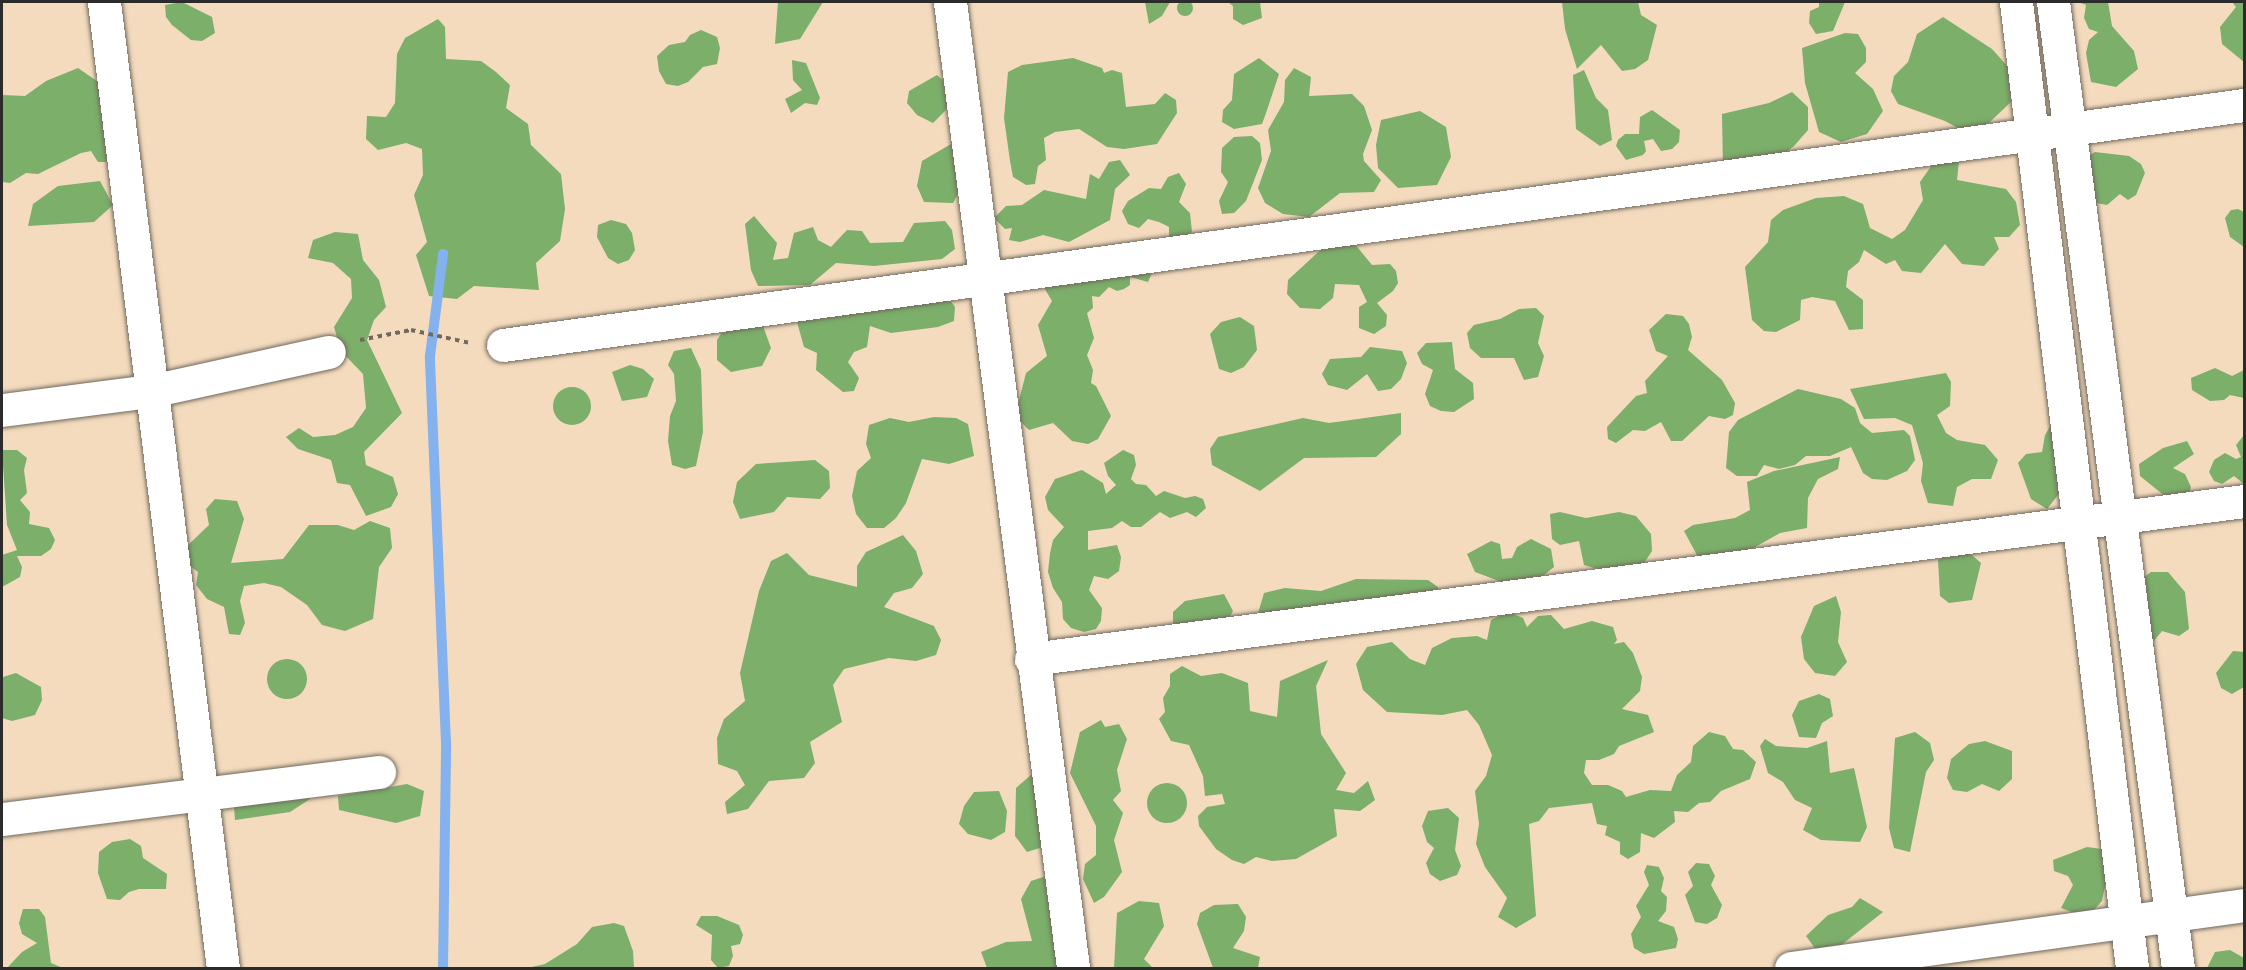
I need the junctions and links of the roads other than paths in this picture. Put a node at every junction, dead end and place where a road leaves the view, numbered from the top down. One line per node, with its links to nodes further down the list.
1 (104, 2): 11 (street)
2 (950, 2): 8 (street)
3 (2016, 2): 7 (street)
4 (2052, 2): 6 (street)
5 (2244, 105): 6 (street)
6 (2069, 129): 7 (street); 14 (street)
7 (2031, 135): 8 (street); 15 (street)
8 (985, 281): 9 (street); 16 (street)
9 (503, 345)
10 (329, 352): 11 (street)
11 (151, 391): 12 (street); 18 (street)
12 (2, 410)
13 (2244, 501): 14 (street)
14 (2119, 515): 15 (street); 21 (street)
15 (2076, 520): 16 (street); 22 (street)
16 (1031, 659): 24 (street)
17 (379, 772): 18 (street)
18 (201, 794): 19 (street); 23 (street)
19 (2, 819)
20 (2244, 905): 21 (street)
21 (2172, 918): 22 (street); 27 (street)
22 (2128, 923): 25 (street); 26 (street)
23 (223, 969)
24 (1073, 969)
25 (1791, 969)
26 (2132, 969)
27 (2178, 969)

